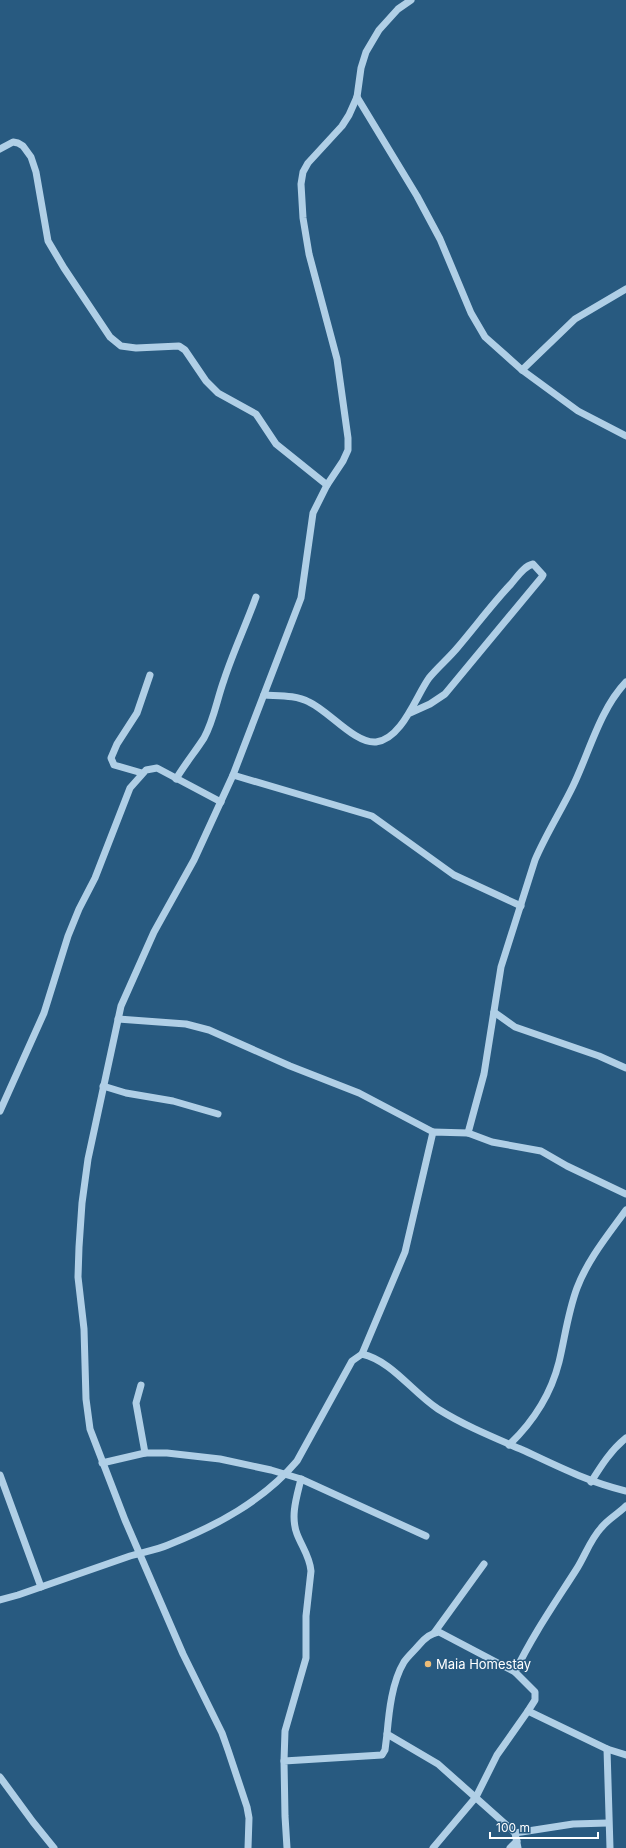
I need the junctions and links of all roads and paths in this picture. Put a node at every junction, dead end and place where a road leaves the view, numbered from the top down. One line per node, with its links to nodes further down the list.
1 (411, 0): 2 (street)
2 (357, 97): 5 (street); 7 (street)
3 (0, 149): 7 (street)
4 (626, 289): 5 (street)
5 (522, 370): 6 (street)
6 (626, 436)
7 (327, 485): 11 (street)
8 (256, 597): 15 (street)
9 (150, 676): 13 (street)
10 (626, 682): 17 (street)
11 (264, 695): 12 (street); 14 (street)
12 (410, 713): 12 (street)
13 (142, 774): 15 (street); 22 (street)
14 (233, 775): 16 (street); 17 (street)
15 (176, 779): 16 (street)
16 (221, 802): 19 (street)
17 (521, 906): 18 (street)
18 (494, 1012): 20 (street); 25 (street)
19 (118, 1019): 21 (street); 24 (street)
20 (626, 1068)
21 (103, 1086): 23 (street); 33 (street)
22 (0, 1111)
23 (218, 1114)
24 (433, 1132): 25 (street); 28 (street)
25 (468, 1133): 26 (street)
26 (626, 1194)
27 (626, 1210): 31 (street)
28 (362, 1354): 31 (street); 34 (street)
29 (141, 1385): 32 (street)
30 (626, 1438): 37 (street)
31 (510, 1445): 37 (street)
32 (145, 1453): 33 (street); 34 (street)
33 (102, 1463): 41 (street)
34 (286, 1474): 36 (street); 41 (street)
35 (0, 1475): 43 (street)
36 (301, 1479): 40 (street); 51 (street)
37 (591, 1482): 38 (street)
38 (626, 1491)
39 (626, 1506): 46 (street)
40 (426, 1536)
41 (140, 1554): 43 (street); 58 (street)
42 (484, 1564): 45 (street)
43 (41, 1587): 44 (street)
44 (0, 1600)
45 (434, 1633): 46 (street); 48 (street)
46 (515, 1672): 47 (street)
47 (528, 1711): 49 (street); 53 (street)
48 (387, 1734): 51 (street); 53 (street)
49 (607, 1749): 50 (street); 54 (street)
50 (626, 1755)
51 (284, 1761): 59 (street)
52 (0, 1777): 57 (street)
53 (476, 1797): 55 (street); 60 (street)
54 (608, 1823): 55 (street); 62 (street)
55 (515, 1833): 56 (street)
56 (518, 1844): 61 (street)
57 (54, 1848)
58 (248, 1848)
59 (287, 1848)
60 (433, 1848)
61 (510, 1848)
62 (610, 1848)

